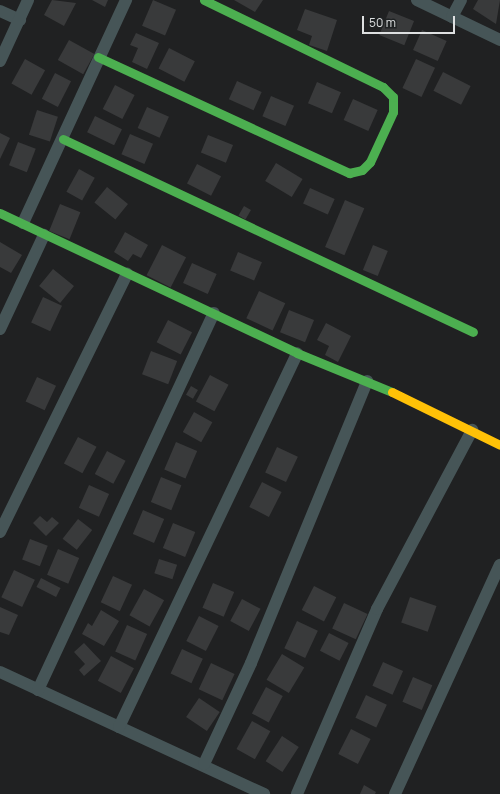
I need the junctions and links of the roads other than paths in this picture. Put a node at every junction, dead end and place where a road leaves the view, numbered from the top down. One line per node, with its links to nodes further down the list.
1 (28, 0): 8 (street)
2 (126, 0): 10 (street)
3 (204, 0): 10 (street)
4 (417, 0): 7 (street)
5 (461, 0): 7 (street)
6 (0, 11): 8 (street)
7 (452, 17): 9 (street)
8 (20, 20): 11 (street)
9 (500, 40)
10 (98, 57): 12 (street)
11 (0, 61)
12 (63, 139): 14 (street); 20 (street)
13 (0, 213): 14 (street)
14 (23, 223): 15 (street)
15 (44, 235): 16 (street); 18 (street)
16 (127, 274): 17 (street); 25 (street)
17 (214, 313): 21 (street); 28 (street)
18 (3, 315): 19 (street)
19 (0, 329)
20 (473, 332)
21 (297, 353): 22 (street); 29 (street)
22 (367, 382): 23 (street); 30 (street)
23 (472, 430): 24 (street); 33 (street)
24 (500, 445)
25 (0, 532)
26 (500, 564): 34 (street)
27 (0, 672): 28 (street)
28 (38, 690): 29 (street)
29 (119, 727): 30 (street)
30 (204, 764): 31 (street)
31 (244, 790): 32 (street)
32 (264, 794)
33 (297, 794)
34 (395, 794)

